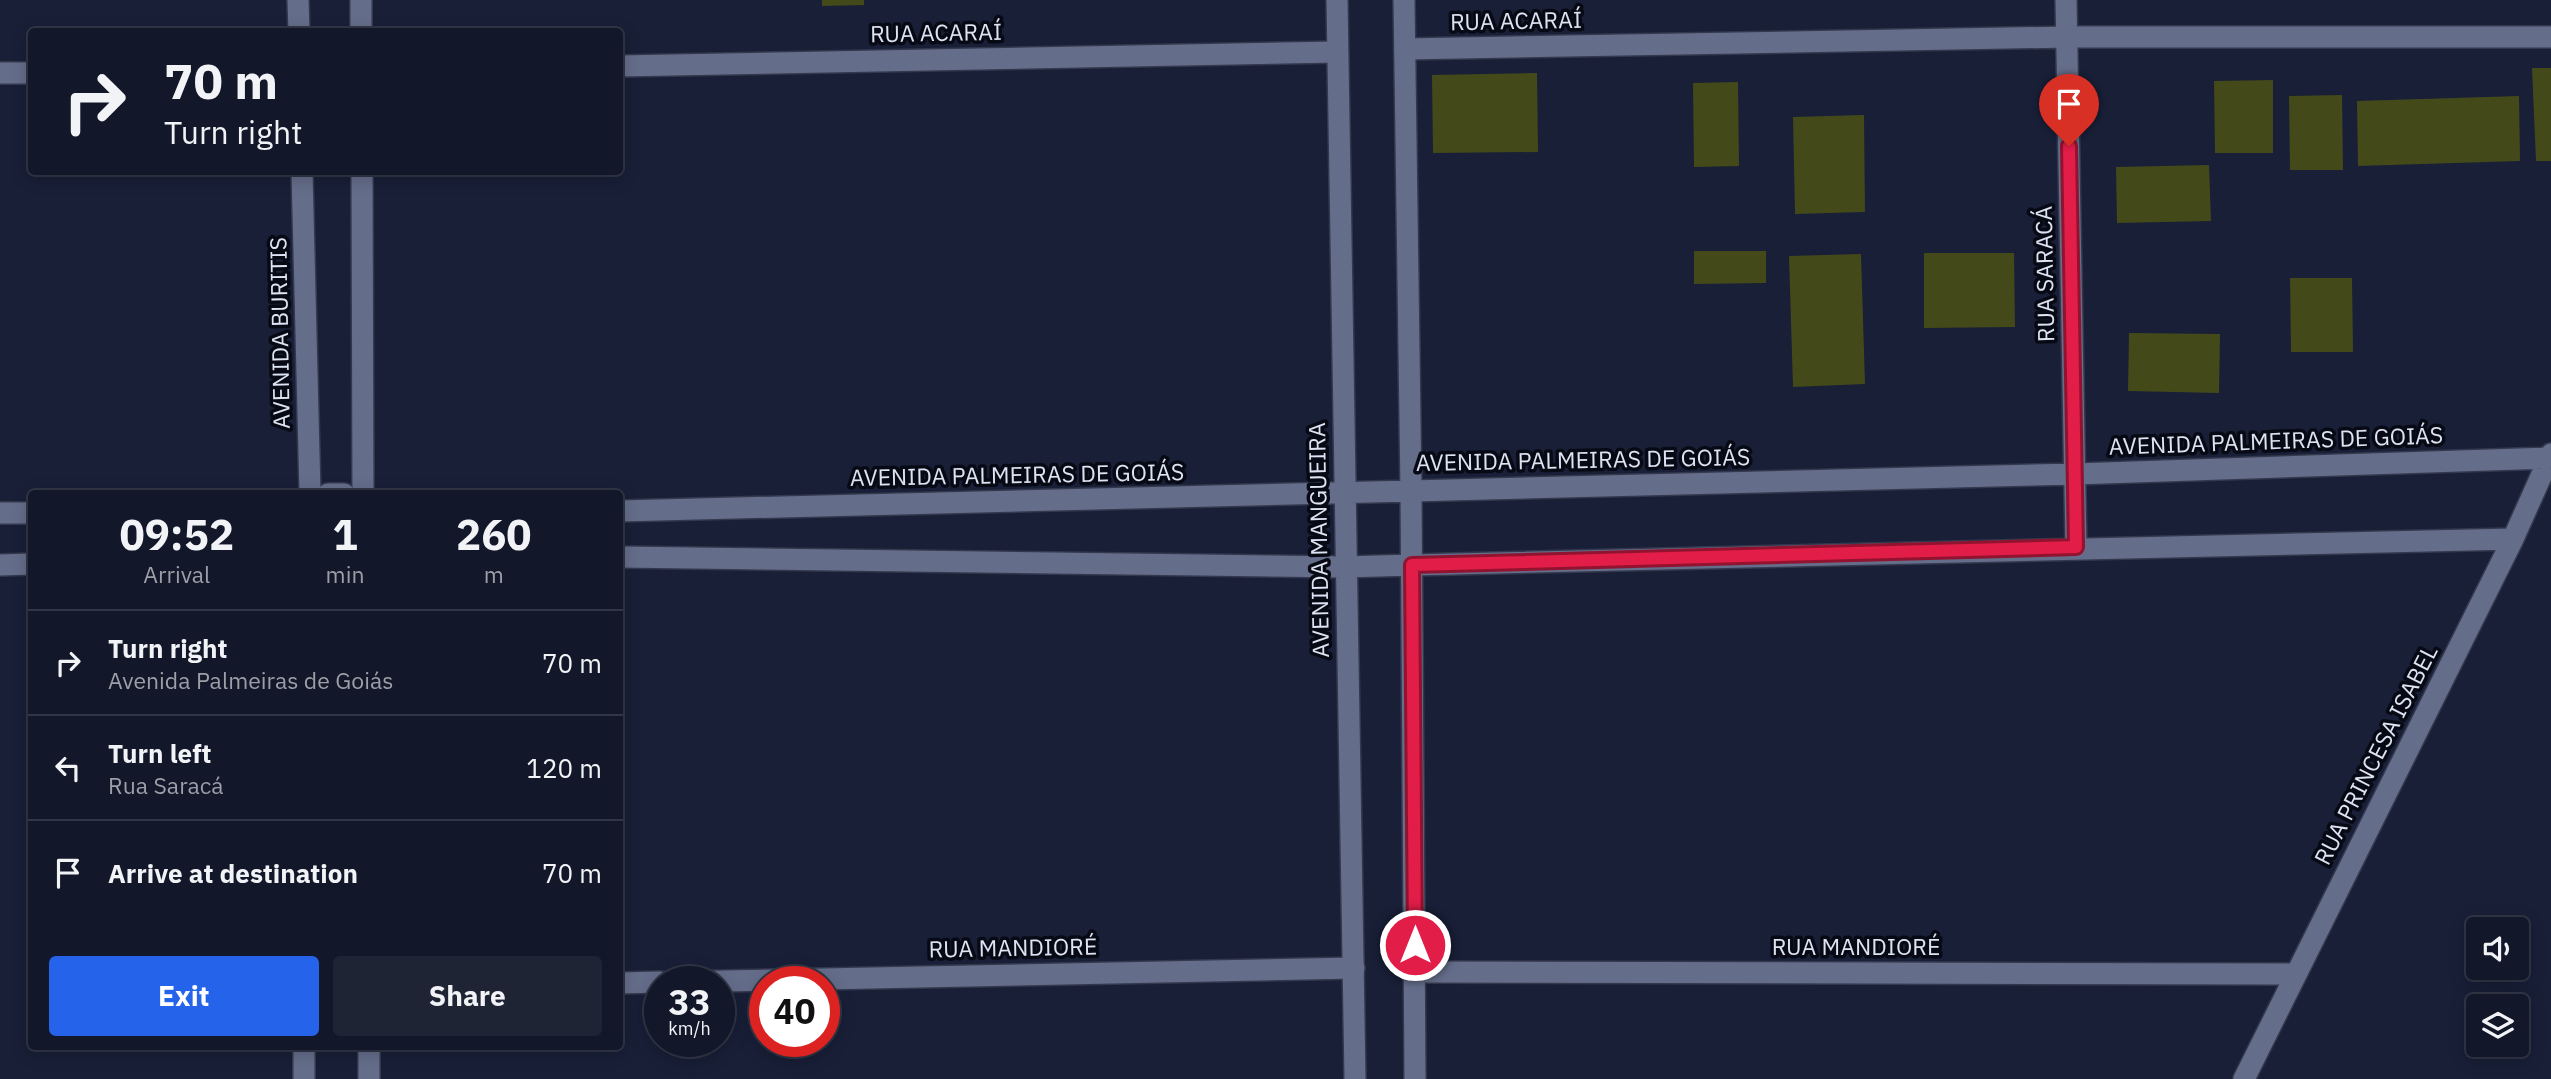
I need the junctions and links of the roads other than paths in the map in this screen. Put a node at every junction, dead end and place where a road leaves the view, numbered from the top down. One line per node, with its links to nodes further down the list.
1 (298, 0): 6 (street)
2 (361, 0): 7 (street)
3 (1337, 0): 11 (street, AVENIDA MANGUEIRA)
4 (1404, 0): 10 (street)
5 (2066, 0): 8 (street, RUA SARACÁ)
6 (299, 28)
7 (361, 28)
8 (2067, 37): 9 (street, RUA ACARAÍ); 10 (street, RUA ACARAÍ); 18 (street, RUA SARACÁ)
9 (2551, 37)
10 (1405, 49): 21 (street)
11 (1338, 52): 12 (street, RUA ACARAÍ); 22 (street, AVENIDA MANGUEIRA)
12 (623, 66)
13 (0, 73): 14 (street)
14 (28, 73)
15 (302, 175): 19 (street, AVENIDA BURITIS)
16 (362, 175): 20 (street)
17 (2550, 456): 18 (street, AVENIDA PALMEIRAS DE GOIÁS); 26 (street, RUA PRINCESA ISABEL)
18 (2075, 474): 21 (street, AVENIDA PALMEIRAS DE GOIÁS); 27 (street, RUA SARACÁ)
19 (310, 490)
20 (363, 490)
21 (1411, 491): 22 (street, AVENIDA PALMEIRAS DE GOIÁS); 31 (street)
22 (1344, 494): 23 (street, AVENIDA PALMEIRAS DE GOIÁS); 32 (street, AVENIDA MANGUEIRA)
23 (623, 511)
24 (0, 513): 25 (street)
25 (28, 513)
26 (2514, 539): 27 (street); 35 (street, RUA PRINCESA ISABEL)
27 (2076, 547): 31 (street)
28 (623, 557): 32 (street)
29 (28, 564): 30 (street)
30 (0, 565)
31 (1412, 565): 32 (street); 34 (street)
32 (1345, 567): 33 (street, AVENIDA MANGUEIRA)
33 (1354, 968): 36 (street, RUA MANDIORÉ); 43 (street, AVENIDA MANGUEIRA)
34 (1415, 972): 35 (street, RUA MANDIORÉ); 44 (street)
35 (2296, 974): 45 (street, RUA PRINCESA ISABEL)
36 (735, 981)
37 (644, 982): 38 (street)
38 (623, 983)
39 (304, 1050): 41 (street)
40 (369, 1050): 42 (street)
41 (304, 1079)
42 (369, 1079)
43 (1355, 1079)
44 (1415, 1079)
45 (2245, 1079)

